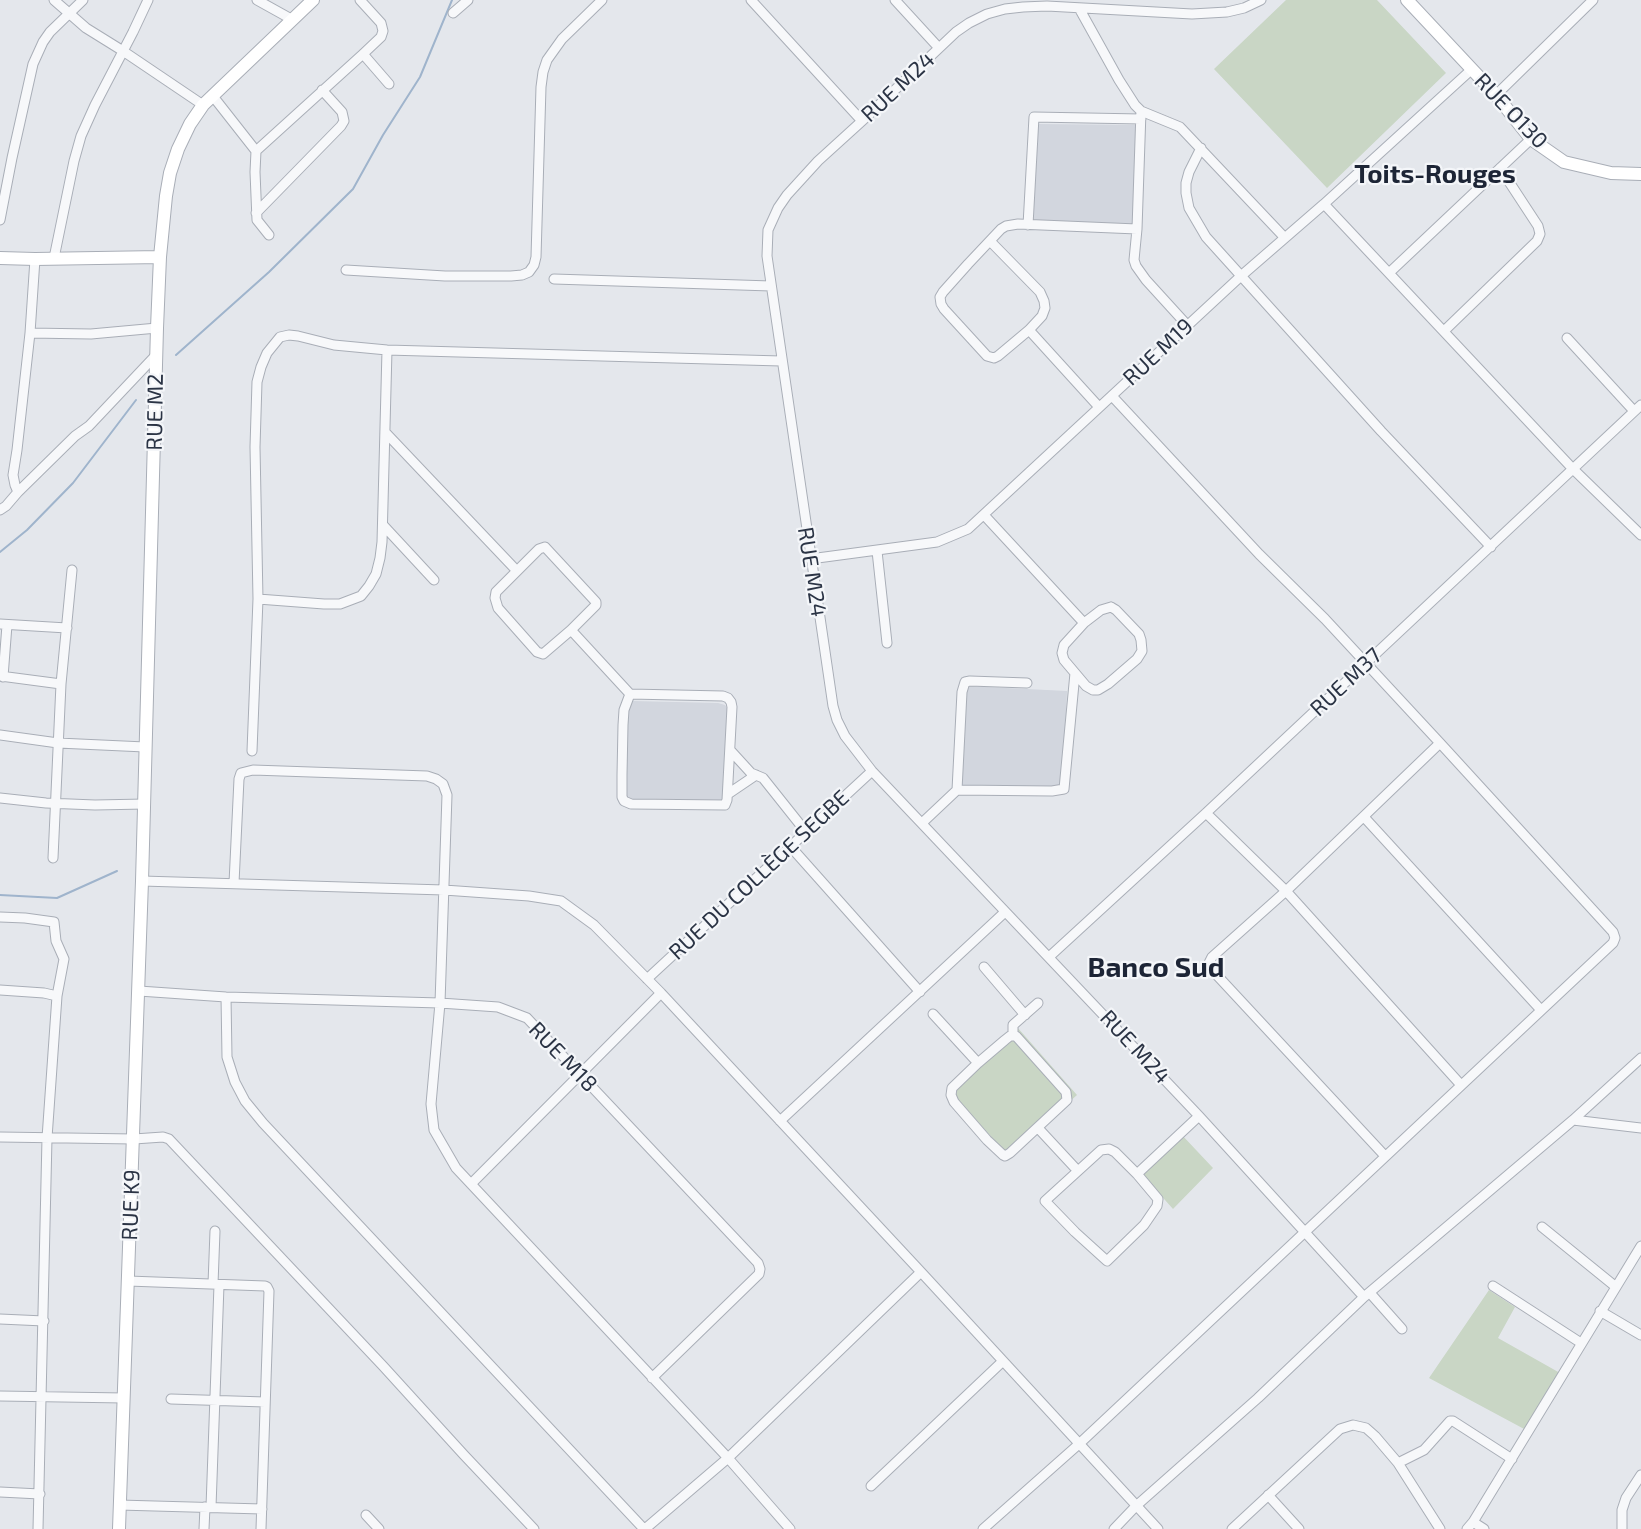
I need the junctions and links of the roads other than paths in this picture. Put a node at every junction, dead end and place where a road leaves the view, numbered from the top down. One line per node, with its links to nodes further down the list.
1 (54, 0): 17 (street)
2 (83, 0): 17 (street)
3 (148, 0): 20 (street)
4 (257, 0): 18 (street)
5 (313, 0): 18 (street, RUE M2)
6 (360, 0): 21 (street)
7 (468, 0): 16 (street)
8 (602, 0): 47 (street)
9 (750, 0): 29 (street)
10 (895, 0): 19 (street)
11 (1261, 0): 15 (street, RUE M24)
12 (1407, 0): 22 (street, RUE O130)
13 (1593, 0): 26 (street)
14 (1018, 4): 15 (street, RUE M24); 19 (street, RUE M24)
15 (1079, 8): 28 (street)
16 (453, 13)
17 (69, 14): 20 (street); 37 (street)
18 (293, 20): 25 (street, RUE M2)
19 (939, 48): 29 (street, RUE M24)
20 (123, 51): 27 (street); 45 (street)
21 (363, 54): 23 (street); 24 (street)
22 (1471, 70): 26 (street, RUE O130); 35 (street, RUE M19)
23 (389, 84)
24 (322, 90): 32 (street); 36 (street)
25 (212, 95): 27 (street, RUE M2); 32 (street)
26 (1496, 95): 30 (street, RUE O130)
27 (203, 105): 43 (street, RUE M2)
28 (1141, 115): 31 (street); 38 (street); 39 (street)
29 (862, 121): 51 (street, RUE M24)
30 (1531, 139): 33 (street); 34 (street, RUE O130)
31 (1201, 148): 41 (street); 49 (street)
32 (256, 151): 36 (street)
33 (1500, 168): 48 (street); 55 (street)
34 (1641, 174)
35 (1324, 204): 41 (street, RUE M19); 48 (street)
36 (256, 213): 40 (street)
37 (0, 220)
38 (1028, 225): 39 (street); 42 (street)
39 (1137, 229): 52 (street)
40 (269, 235)
41 (1285, 238): 49 (street, RUE M19)
42 (990, 241): 54 (street); 54 (street)
43 (160, 257): 45 (street); 53 (street, RUE M2)
44 (0, 258): 46 (street)
45 (54, 258): 46 (street)
46 (35, 259): 56 (street)
47 (346, 270)
48 (1389, 273): 55 (street)
49 (1241, 276): 52 (street, RUE M19); 72 (street)
50 (554, 279): 51 (street)
51 (771, 286): 60 (street, RUE M24)
52 (1187, 325): 61 (street, RUE M19)
53 (157, 328): 56 (street); 59 (street, RUE M2)
54 (1029, 330): 62 (street)
55 (1444, 331): 65 (street)
56 (30, 333): 66 (street)
57 (1567, 338): 63 (street)
58 (387, 350): 60 (street); 64 (street); 78 (street)
59 (157, 354): 66 (street); 93 (street, RUE M2)
60 (782, 361): 74 (street, RUE M24)
61 (1112, 396): 62 (street, RUE M19); 84 (street)
62 (1099, 407): 68 (street, RUE M19)
63 (1638, 408): 65 (street, RUE M37)
64 (385, 432): 69 (street); 76 (street)
65 (1572, 468): 70 (street); 72 (street, RUE M37)
66 (18, 492): 67 (street)
67 (0, 510)
68 (984, 515): 73 (street, RUE M19); 79 (street)
69 (383, 525): 77 (street); 78 (street)
70 (1637, 525): 71 (street)
71 (1641, 535)
72 (1491, 546): 84 (street, RUE M37)
73 (877, 551): 74 (street, RUE M19); 83 (street)
74 (810, 559): 96 (street, RUE M24)
75 (72, 570): 81 (street)
76 (517, 571): 82 (street); 82 (street)
77 (434, 580)
78 (258, 599): 95 (street)
79 (1083, 622): 85 (street); 85 (street)
80 (4, 625): 81 (street); 86 (street)
81 (67, 628): 88 (street)
82 (571, 630): 89 (street)
83 (887, 643)
84 (1366, 664): 92 (street); 103 (street, RUE M37)
85 (1075, 673): 98 (street)
86 (1, 676): 88 (street)
87 (1027, 683): 98 (street)
88 (60, 684): 91 (street)
89 (630, 694): 94 (street); 99 (street)
90 (0, 735): 91 (street)
91 (58, 743): 93 (street); 101 (street)
92 (1440, 743): 104 (street); 126 (street)
93 (146, 747): 102 (street, RUE M2)
94 (730, 750): 97 (street); 99 (street)
95 (252, 751)
96 (872, 771): 105 (street, RUE M24); 106 (street, RUE DU COLLÈGE SEGBE)
97 (756, 775): 99 (street); 106 (street)
98 (957, 790): 105 (street)
99 (728, 794)
100 (0, 798): 101 (street)
101 (56, 804): 102 (street); 108 (street)
102 (145, 804): 109 (street, RUE M2)
103 (1206, 813): 112 (street); 115 (street, RUE M37)
104 (1364, 817): 112 (street); 126 (street)
105 (922, 823): 113 (street, RUE M24)
106 (807, 832): 107 (street, RUE DU COLLÈGE SEGBE)
107 (790, 846): 117 (street, RUE DU COLLÈGE SEGBE); 120 (street)
108 (53, 858)
109 (142, 881): 110 (street); 119 (street, RUE K9)
110 (234, 883): 111 (street); 111 (street)
111 (444, 890): 117 (street); 124 (street)
112 (1286, 891): 133 (street); 142 (street)
113 (1005, 912): 115 (street, RUE M24); 120 (street)
114 (0, 917): 122 (street)
115 (1049, 957): 134 (street, RUE M24)
116 (984, 967): 128 (street)
117 (647, 979): 121 (street)
118 (0, 990): 122 (street)
119 (138, 991): 123 (street, RUE M18); 141 (street, RUE K9)
120 (920, 992): 136 (street)
121 (661, 993): 132 (street); 136 (street)
122 (57, 996): 140 (street)
123 (226, 997): 124 (street, RUE M18); 193 (street)
124 (440, 1003): 132 (street, RUE M18); 145 (street)
125 (1038, 1003): 128 (street)
126 (1541, 1010): 133 (street)
127 (933, 1014): 131 (street)
128 (1025, 1015): 129 (street)
129 (1013, 1035): 131 (street); 137 (street)
130 (1641, 1058): 135 (street)
131 (978, 1063): 137 (street)
132 (581, 1075): 145 (street); 164 (street, RUE M18)
133 (1461, 1085): 142 (street)
134 (1200, 1116): 144 (street); 148 (street, RUE M24)
135 (1573, 1120): 138 (street); 156 (street)
136 (780, 1121): 151 (street)
137 (1038, 1128): 143 (street)
138 (1641, 1128)
139 (0, 1137): 140 (street)
140 (47, 1138): 141 (street); 159 (street)
141 (134, 1139): 152 (street, RUE K9); 192 (street)
142 (1385, 1156): 148 (street)
143 (1077, 1170): 144 (street); 144 (street)
144 (1137, 1174)
145 (471, 1184): 164 (street)
146 (1542, 1227): 155 (street)
147 (215, 1231): 153 (street)
148 (1305, 1232): 156 (street, RUE M24); 171 (street)
149 (1641, 1246): 150 (street)
150 (1638, 1259): 155 (street)
151 (921, 1272): 163 (street); 172 (street)
152 (128, 1281): 153 (street); 167 (street, RUE K9)
153 (216, 1284): 169 (street); 170 (street)
154 (1493, 1286): 162 (street)
155 (1616, 1287): 157 (street)
156 (1367, 1295): 160 (street, RUE M24); 181 (street)
157 (1600, 1311): 161 (street); 162 (street)
158 (0, 1319): 159 (street)
159 (44, 1321): 166 (street)
160 (1402, 1329)
161 (1641, 1335)
162 (1581, 1344): 173 (street)
163 (1003, 1361): 171 (street); 176 (street)
164 (652, 1378): 172 (street)
165 (0, 1396): 166 (street)
166 (42, 1397): 167 (street); 178 (street)
167 (124, 1398): 180 (street, RUE K9)
168 (171, 1399): 169 (street)
169 (215, 1401): 170 (street); 182 (street)
170 (265, 1402): 183 (street)
171 (1079, 1444): 181 (street); 194 (street)
172 (728, 1458): 186 (street); 193 (street)
173 (1512, 1459): 174 (street); 185 (street)
174 (1398, 1463): 179 (street); 199 (street)
175 (1641, 1475): 201 (street)
176 (871, 1486)
177 (0, 1492): 178 (street)
178 (40, 1494): 187 (street)
179 (1268, 1495): 197 (street); 198 (street)
180 (119, 1505): 182 (street); 188 (street, RUE K9)
181 (1136, 1506): 195 (street); 196 (street)
182 (208, 1507): 183 (street); 189 (street)
183 (262, 1509): 190 (street)
184 (366, 1515): 191 (street)
185 (1470, 1526): 200 (street)
186 (786, 1528)
187 (38, 1529)
188 (119, 1529)
189 (204, 1529)
190 (261, 1529)
191 (379, 1529)
192 (534, 1529)
193 (645, 1529)
194 (983, 1529)
195 (1114, 1529)
196 (1158, 1529)
197 (1232, 1529)
198 (1299, 1529)
199 (1440, 1529)
200 (1484, 1529)
201 (1622, 1529)

